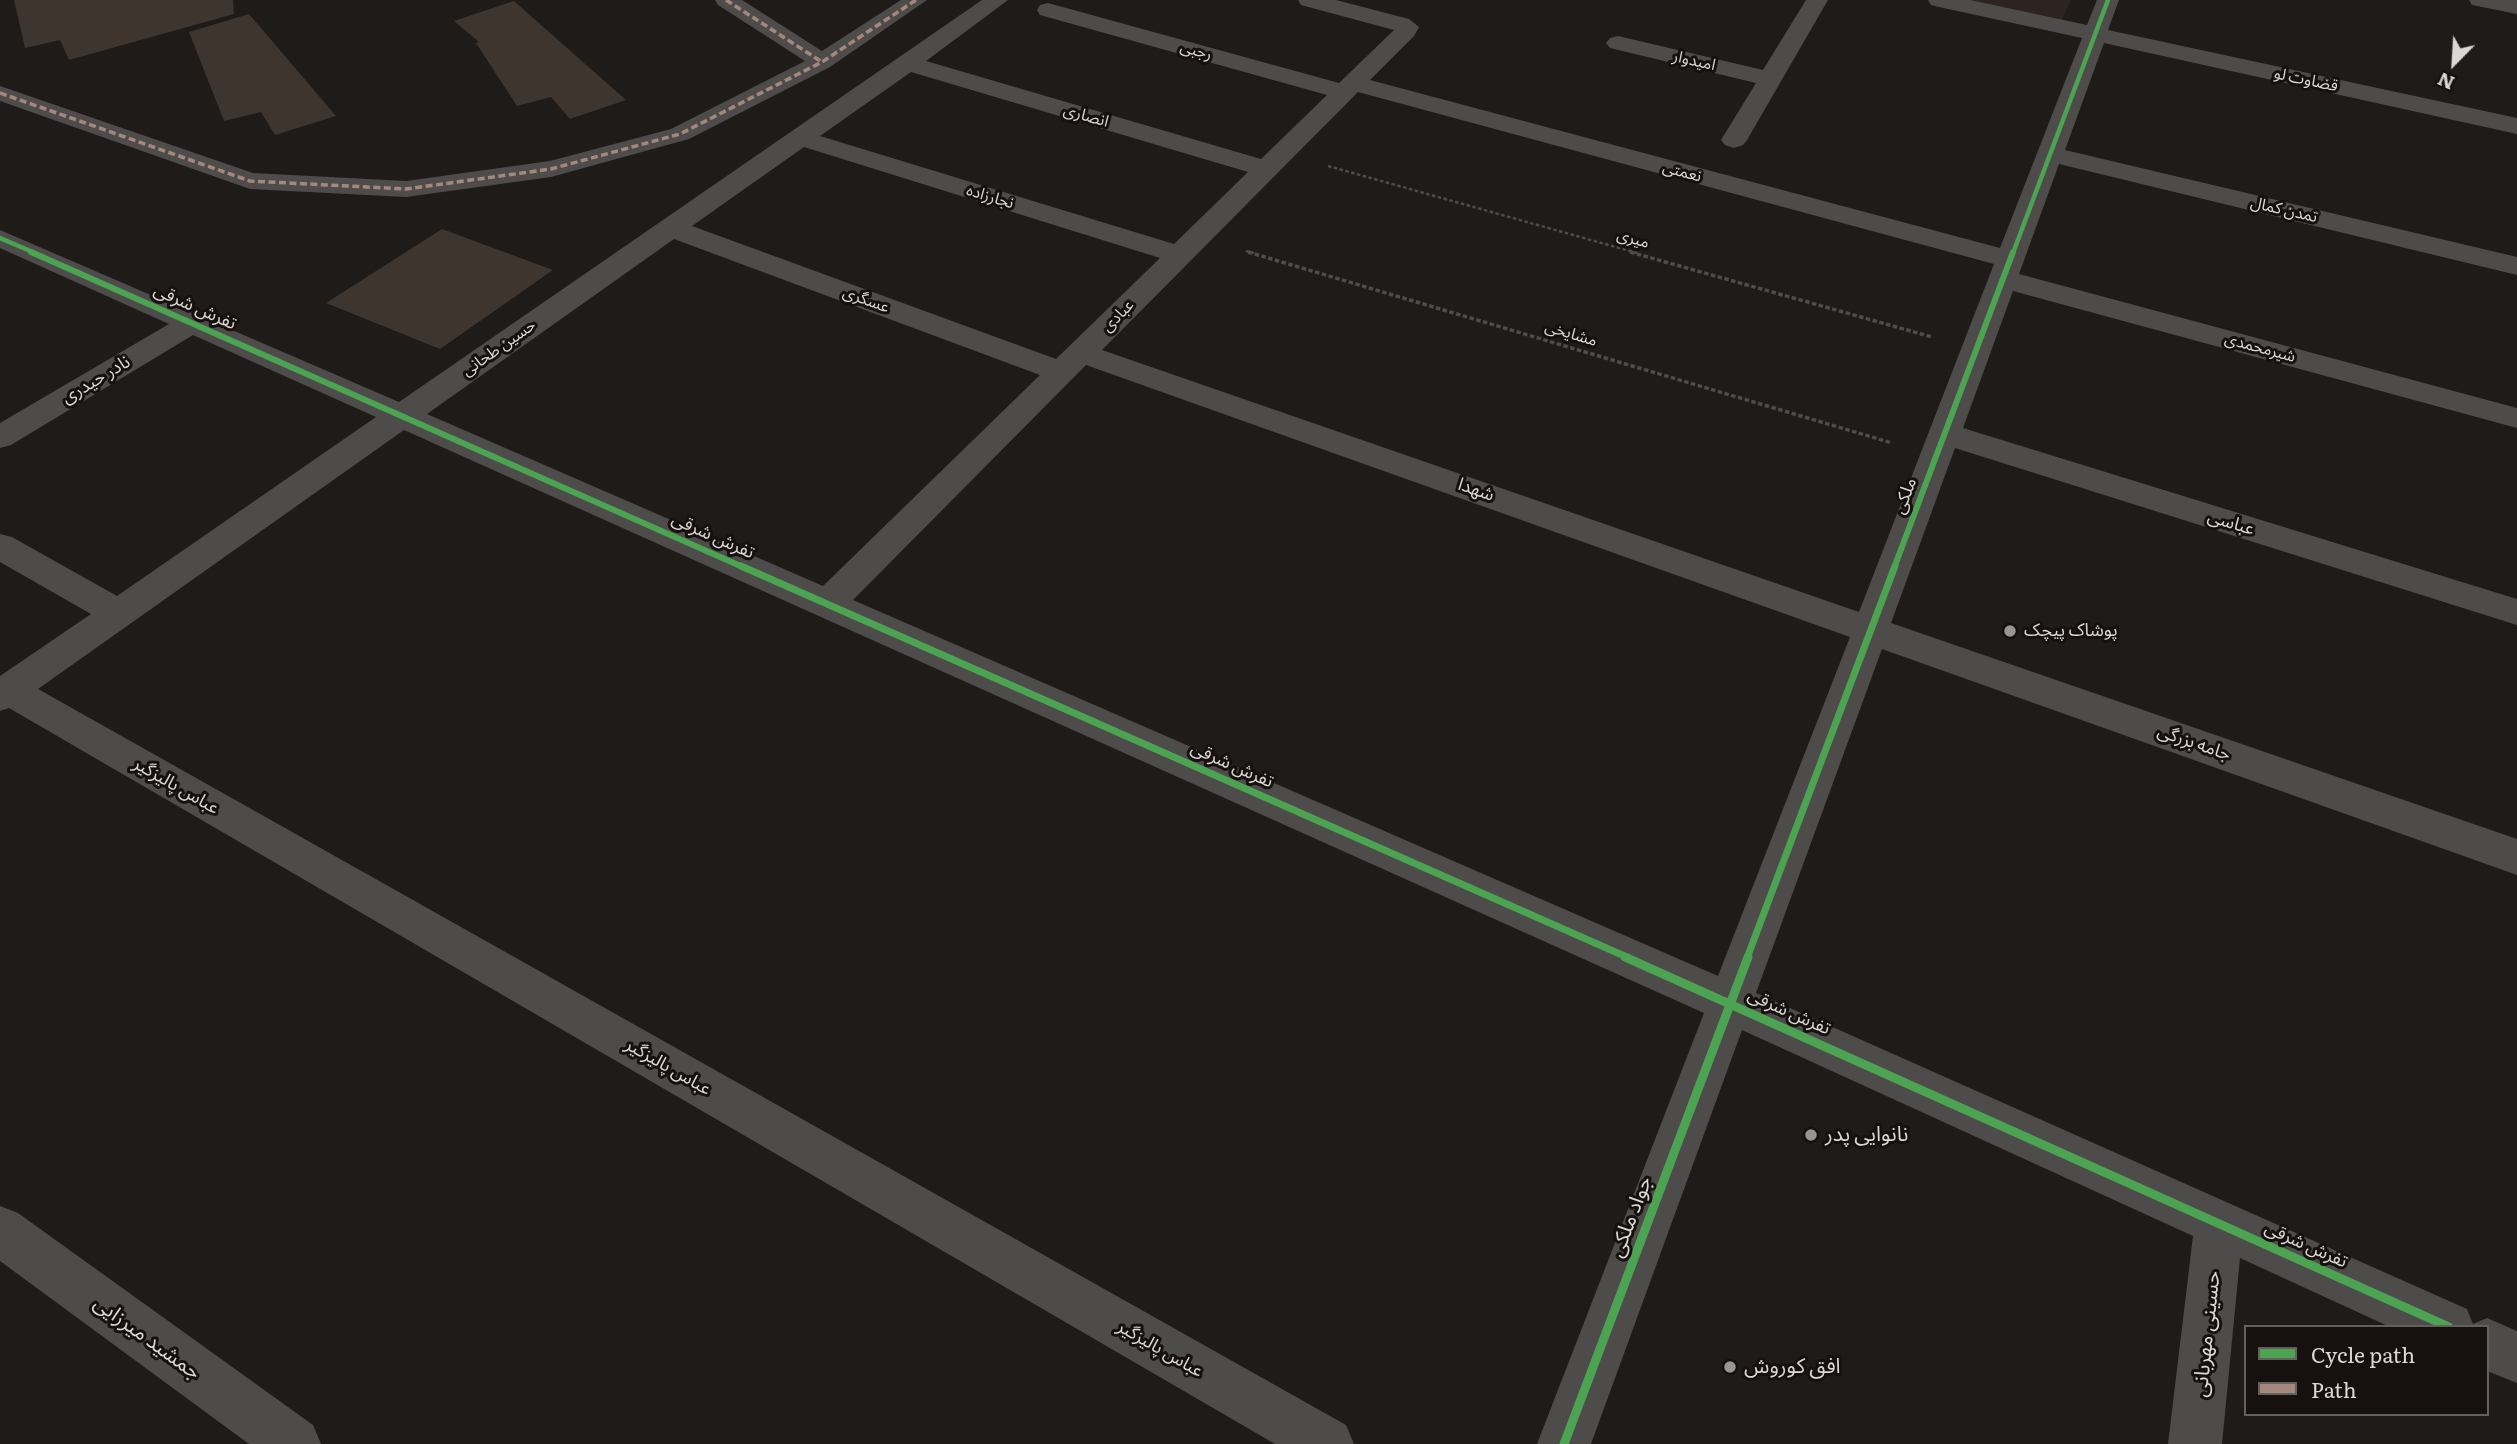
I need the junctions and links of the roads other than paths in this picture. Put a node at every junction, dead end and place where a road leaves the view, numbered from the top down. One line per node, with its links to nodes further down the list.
1 (726, 0): 13 (street)
2 (916, 0): 13 (street)
3 (997, 0): 14 (street, حسین طحانی)
4 (1309, 0): 16 (street, عبادی)
5 (1817, 0): 15 (street)
6 (1939, 0): 11 (street, قضاوت لو)
7 (2108, 0): 11 (street, ملکی)
8 (2480, 0): 9 (street)
9 (2517, 7)
10 (1048, 10): 16 (street, رجبی)
11 (2096, 33): 18 (street, قضاوت لو); 21 (street, ملکی)
12 (1618, 43): 15 (street, امیدوار)
13 (822, 62): 17 (street)
14 (906, 63): 19 (street, حسین طحانی); 22 (street, انصاری)
15 (1770, 79): 20 (street)
16 (1349, 88): 22 (street, عبادی); 27 (street, نعمتی)
17 (0, 93)
18 (2517, 126)
19 (800, 138): 23 (street, حسین طحانی); 25 (street, نجارزاده)
20 (1734, 139)
21 (2050, 154): 26 (street, تمدن کمال); 27 (street, ملکی)
22 (1275, 161): 25 (street, عبادی)
23 (670, 228): 29 (street, عسگری); 30 (street, حسین طحانی)
24 (0, 239): 28 (street, تفرش شرقی)
25 (1189, 246): 29 (street, عبادی)
26 (2517, 266)
27 (2007, 270): 31 (street, شیرمحمدی); 33 (street, ملکی)
28 (192, 323): 30 (street, تفرش شرقی); 32 (street, نادر حیدری)
29 (1071, 362): 35 (street, عبادی); 38 (street, شهدا)
30 (402, 416): 35 (street, تفرش شرقی); 37 (street, حسین طحانی)
31 (2517, 418)
32 (0, 437)
33 (1941, 445): 36 (street, عباسی); 38 (street, ملکی)
34 (0, 546): 37 (street)
35 (828, 604): 41 (street, تفرش شرقی)
36 (2517, 612)
37 (119, 613): 39 (street, حسین طحانی)
38 (1871, 628): 40 (street, جامه بزرگی); 41 (street, ملکی)
39 (4, 693): 48 (street, عباس پالیزگیر)
40 (2517, 857)
41 (1731, 1003): 42 (street, تفرش شرقی); 49 (street, جواد ملکی)
42 (2219, 1223): 44 (street, تفرش شرقی); 50 (street, حسینی مهربانی)
43 (0, 1231): 47 (street, جمشید میرزایی)
44 (2445, 1325)
45 (2489, 1345): 46 (street)
46 (2517, 1357)
47 (294, 1444)
48 (1327, 1444)
49 (1564, 1444)
50 (2195, 1444)

